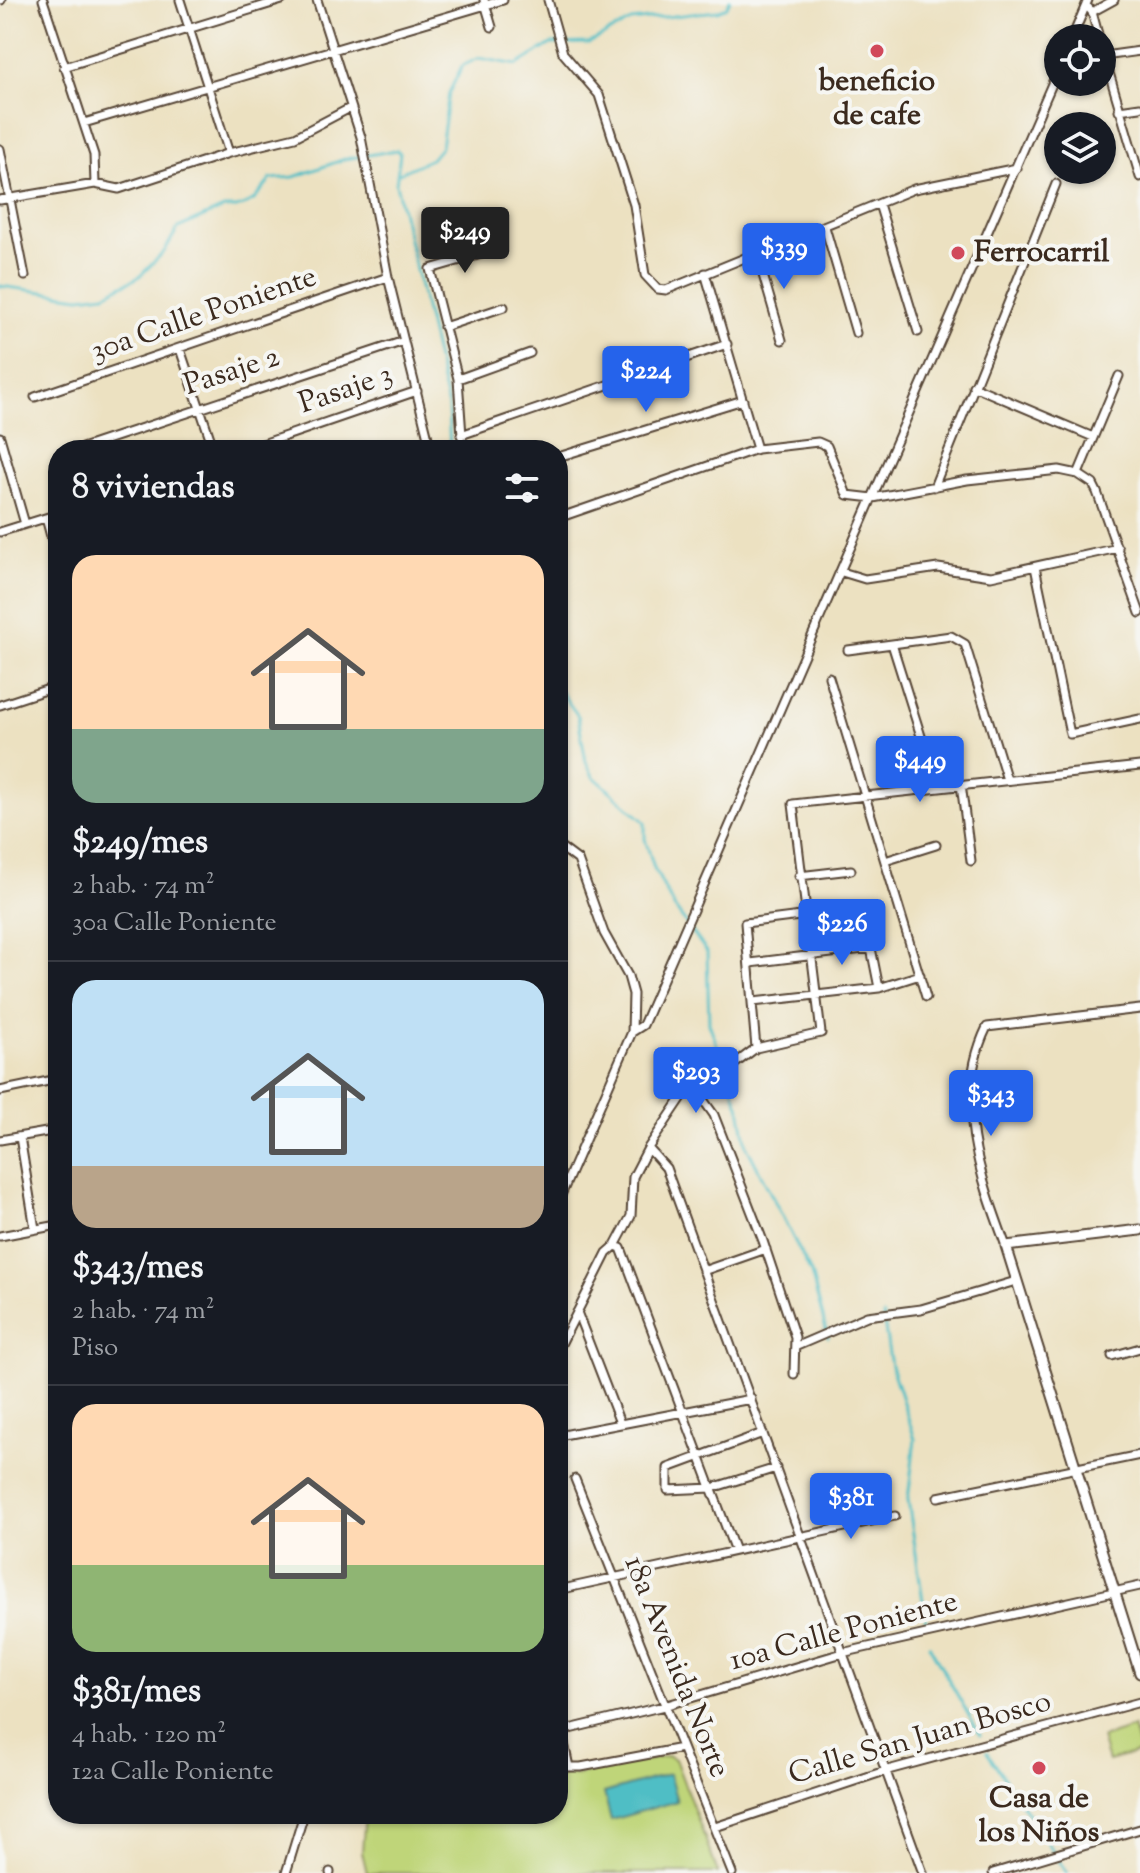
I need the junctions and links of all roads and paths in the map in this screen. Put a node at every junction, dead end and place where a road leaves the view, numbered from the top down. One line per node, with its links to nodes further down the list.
1 (43, 0): 18 (street)
2 (180, 0): 14 (street)
3 (282, 0): 14 (street)
4 (317, 0): 15 (street)
5 (503, 0): 9 (street)
6 (548, 0): 38 (street)
7 (1114, 0): 10 (street)
8 (1087, 2): 10 (street); 11 (street)
9 (484, 3): 13 (street); 15 (street)
10 (1092, 12): 12 (street)
11 (1078, 24)
12 (1095, 24)
13 (492, 27)
14 (188, 29): 18 (street); 19 (street)
15 (333, 51): 19 (street); 23 (street)
16 (1140, 51): 17 (street)
17 (1116, 52)
18 (64, 67): 25 (street)
19 (207, 87): 25 (street); 27 (street)
20 (1047, 96): 28 (street)
21 (1115, 96): 24 (street)
22 (1140, 107): 24 (street)
23 (350, 108): 27 (street); 40 (street)
24 (1119, 110): 29 (street)
25 (84, 123): 30 (street)
26 (0, 149): 32 (street)
27 (229, 153): 30 (street)
28 (1017, 168): 34 (street); 69 (street)
29 (1140, 177)
30 (95, 184): 32 (street)
31 (1056, 184): 52 (street)
32 (10, 198): 33 (street); 39 (street)
33 (0, 200)
34 (879, 204): 35 (street); 43 (street)
35 (825, 227): 37 (street); 44 (street)
36 (492, 251): 42 (street)
37 (756, 251): 38 (street); 45 (street)
38 (705, 273): 47 (street)
39 (25, 276)
40 (388, 277): 46 (street); 48 (street, 30a Calle Poniente)
41 (504, 307): 42 (street)
42 (444, 327): 51 (street)
43 (918, 332)
44 (856, 333)
45 (782, 340)
46 (404, 341): 53 (street); 56 (street, Pasaje 2)
47 (727, 344): 55 (street); 57 (street)
48 (180, 349): 54 (street, 30a Calle Poniente); 56 (street)
49 (530, 353): 51 (street)
50 (1119, 376): 59 (street)
51 (458, 379): 57 (street)
52 (973, 386): 59 (street); 68 (street)
53 (417, 391): 62 (street, Pasaje 3); 63 (street)
54 (35, 397)
55 (743, 400): 65 (street); 66 (street)
56 (200, 408): 60 (street, Pasaje 2); 61 (street)
57 (461, 435): 64 (street)
58 (0, 437): 72 (street)
59 (1093, 437): 67 (street)
60 (106, 440)
61 (211, 440)
62 (274, 440)
63 (426, 440)
64 (462, 440)
65 (757, 449): 69 (street); 70 (street)
66 (568, 454)
67 (1078, 474): 68 (street); 75 (street)
68 (934, 487): 69 (street)
69 (873, 498): 77 (street)
70 (568, 515)
71 (46, 518): 72 (street); 73 (street)
72 (25, 524): 74 (street)
73 (48, 525)
74 (0, 532)
75 (1118, 548): 76 (street); 78 (street)
76 (1035, 567): 77 (street); 84 (street)
77 (842, 572): 106 (street)
78 (1140, 613)
79 (892, 644): 80 (street); 86 (street); 88 (street)
80 (848, 650)
81 (829, 677): 89 (street)
82 (48, 689): 83 (street)
83 (0, 705)
84 (1140, 719)
85 (1140, 766): 86 (street)
86 (1007, 780): 87 (street)
87 (961, 784): 88 (street); 93 (street)
88 (937, 787): 89 (street)
89 (866, 795): 92 (street); 95 (street)
90 (936, 845): 92 (street)
91 (568, 852): 106 (street)
92 (885, 861): 100 (street)
93 (971, 861)
94 (851, 870): 95 (street)
95 (799, 876): 96 (street)
96 (804, 915): 97 (street); 98 (street); 99 (street)
97 (872, 948): 98 (street); 101 (street)
98 (809, 956): 99 (street); 102 (street)
99 (750, 963): 104 (street)
100 (920, 975): 101 (street); 103 (street)
101 (879, 988): 102 (street)
102 (815, 995): 104 (street); 107 (street)
103 (926, 997)
104 (753, 1002): 107 (street)
105 (1140, 1009): 121 (street)
106 (632, 1032): 115 (street)
107 (756, 1048): 108 (street)
108 (736, 1063)
109 (48, 1081): 110 (street)
110 (0, 1091)
111 (48, 1132): 112 (street)
112 (20, 1137): 113 (street); 117 (street)
113 (0, 1140)
114 (648, 1148): 120 (street); 122 (street); 123 (street)
115 (568, 1180)
116 (48, 1227): 117 (street)
117 (35, 1229): 119 (street)
118 (1140, 1230): 121 (street)
119 (0, 1236)
120 (615, 1246): 125 (street); 132 (street)
121 (1006, 1246): 124 (street)
122 (766, 1249): 123 (street); 127 (street)
123 (703, 1271): 131 (street)
124 (1016, 1281): 127 (street); 139 (street)
125 (577, 1312): 126 (street); 133 (street)
126 (568, 1330)
127 (797, 1346): 130 (street)
128 (1140, 1348): 129 (street)
129 (1112, 1356)
130 (794, 1374)
131 (751, 1399): 132 (street); 134 (street)
132 (685, 1412): 133 (street); 137 (street)
133 (620, 1423): 135 (street)
134 (763, 1433): 137 (street); 138 (street)
135 (568, 1434)
136 (1140, 1455): 139 (street)
137 (701, 1456): 141 (street); 141 (street)
138 (776, 1468): 141 (street); 144 (street)
139 (1073, 1470): 142 (street); 149 (street)
140 (575, 1479): 146 (street, 18a Avenida Norte)
141 (712, 1488): 145 (street)
142 (938, 1497)
143 (895, 1516): 144 (street)
144 (800, 1537): 145 (street); 150 (street)
145 (735, 1551): 146 (street)
146 (615, 1577): 148 (street); 153 (street, 18a Avenida Norte)
147 (1140, 1586): 149 (street, 10a Calle Poniente)
148 (568, 1588)
149 (1113, 1592): 150 (street, 10a Calle Poniente); 151 (street)
150 (846, 1652): 153 (street, 10a Calle Poniente); 158 (street)
151 (1140, 1673)
152 (1140, 1702): 158 (street, Calle San Juan Bosco)
153 (664, 1706): 154 (street, 10a Calle Poniente); 155 (street, 18a Avenida Norte)
154 (568, 1729)
155 (682, 1748): 157 (street); 160 (street, 18a Avenida Norte)
156 (568, 1762): 157 (street)
157 (569, 1767)
158 (888, 1770): 160 (street, Calle San Juan Bosco); 164 (street)
159 (301, 1824): 162 (street)
160 (715, 1827): 163 (street, 18a Avenida Norte)
161 (1140, 1829): 165 (street)
162 (286, 1873)
163 (732, 1873)
164 (923, 1873)
165 (993, 1873)

